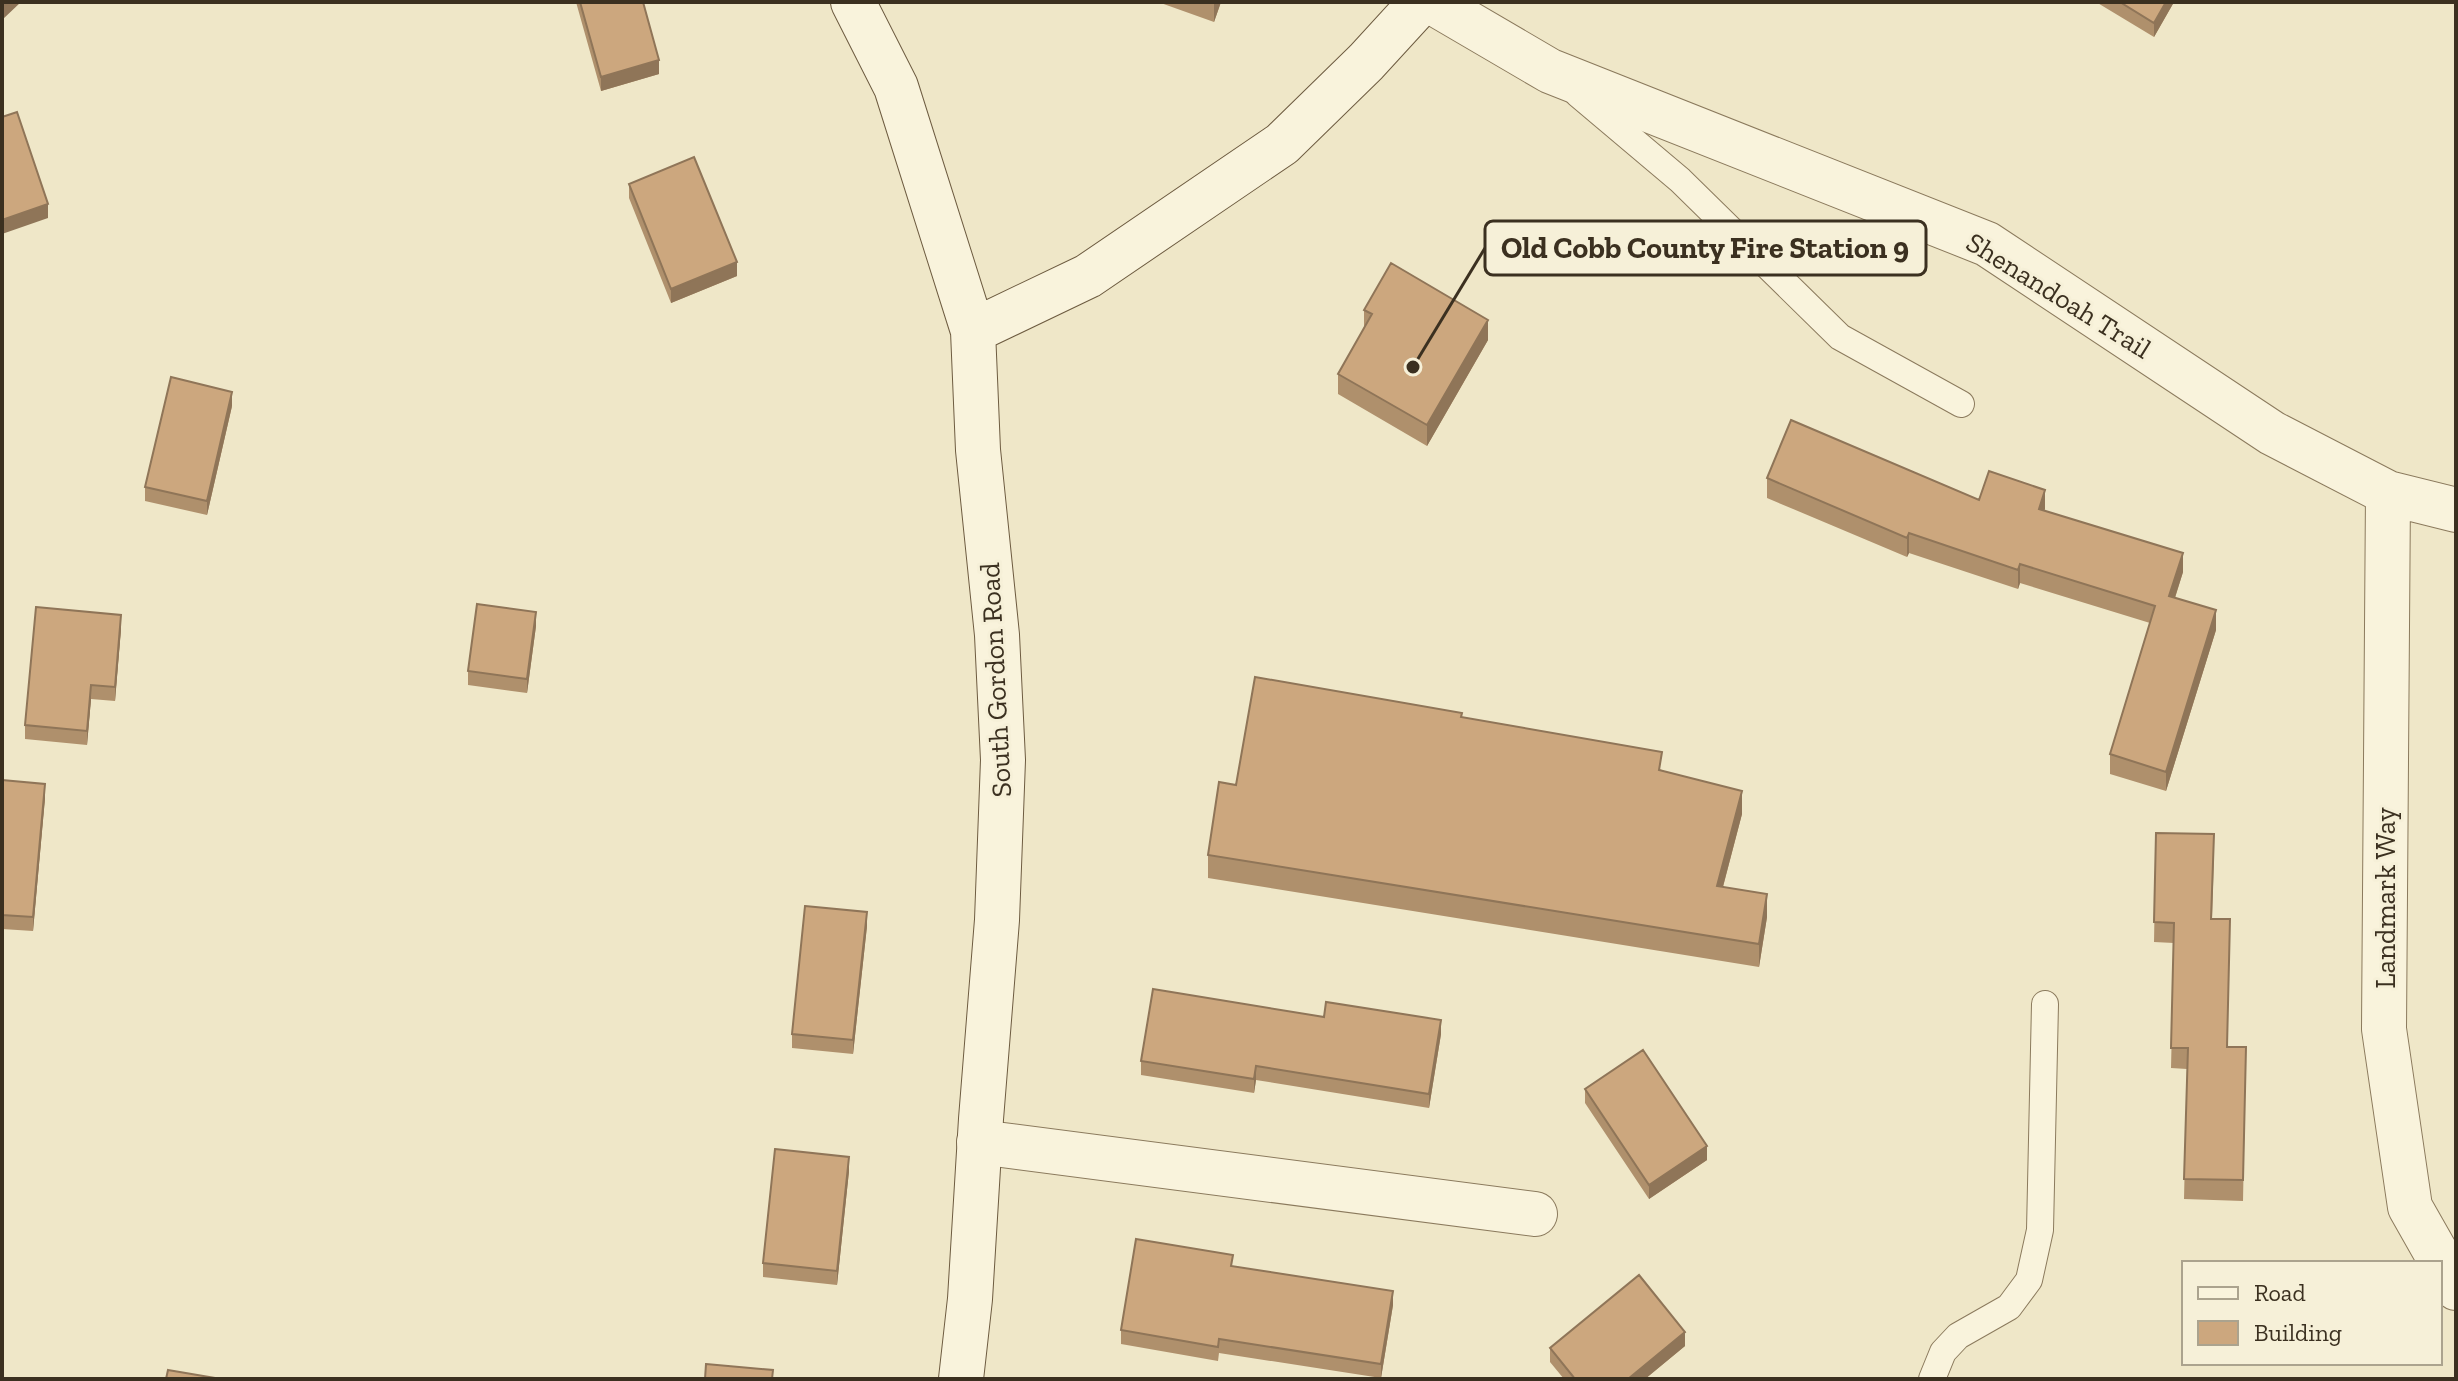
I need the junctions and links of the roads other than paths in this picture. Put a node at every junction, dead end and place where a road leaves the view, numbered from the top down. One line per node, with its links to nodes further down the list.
1 (853, 2): 5 (street, South Gordon Road)
2 (1421, 2): 5 (street)
3 (1432, 2): 4 (street, Shenandoah Trail)
4 (1550, 71): 6 (lane); 7 (street, Shenandoah Trail)
5 (973, 331): 10 (street, South Gordon Road)
6 (1961, 404)
7 (2388, 493): 8 (street, Shenandoah Trail); 12 (street, Landmark Way)
8 (2456, 510)
9 (2045, 1004): 16 (lane)
10 (979, 1142): 11 (street); 15 (street, South Gordon Road)
11 (1535, 1214)
12 (2441, 1261)
13 (2442, 1263): 14 (street, Landmark Way)
14 (2456, 1288)
15 (961, 1379)
16 (1932, 1379)

